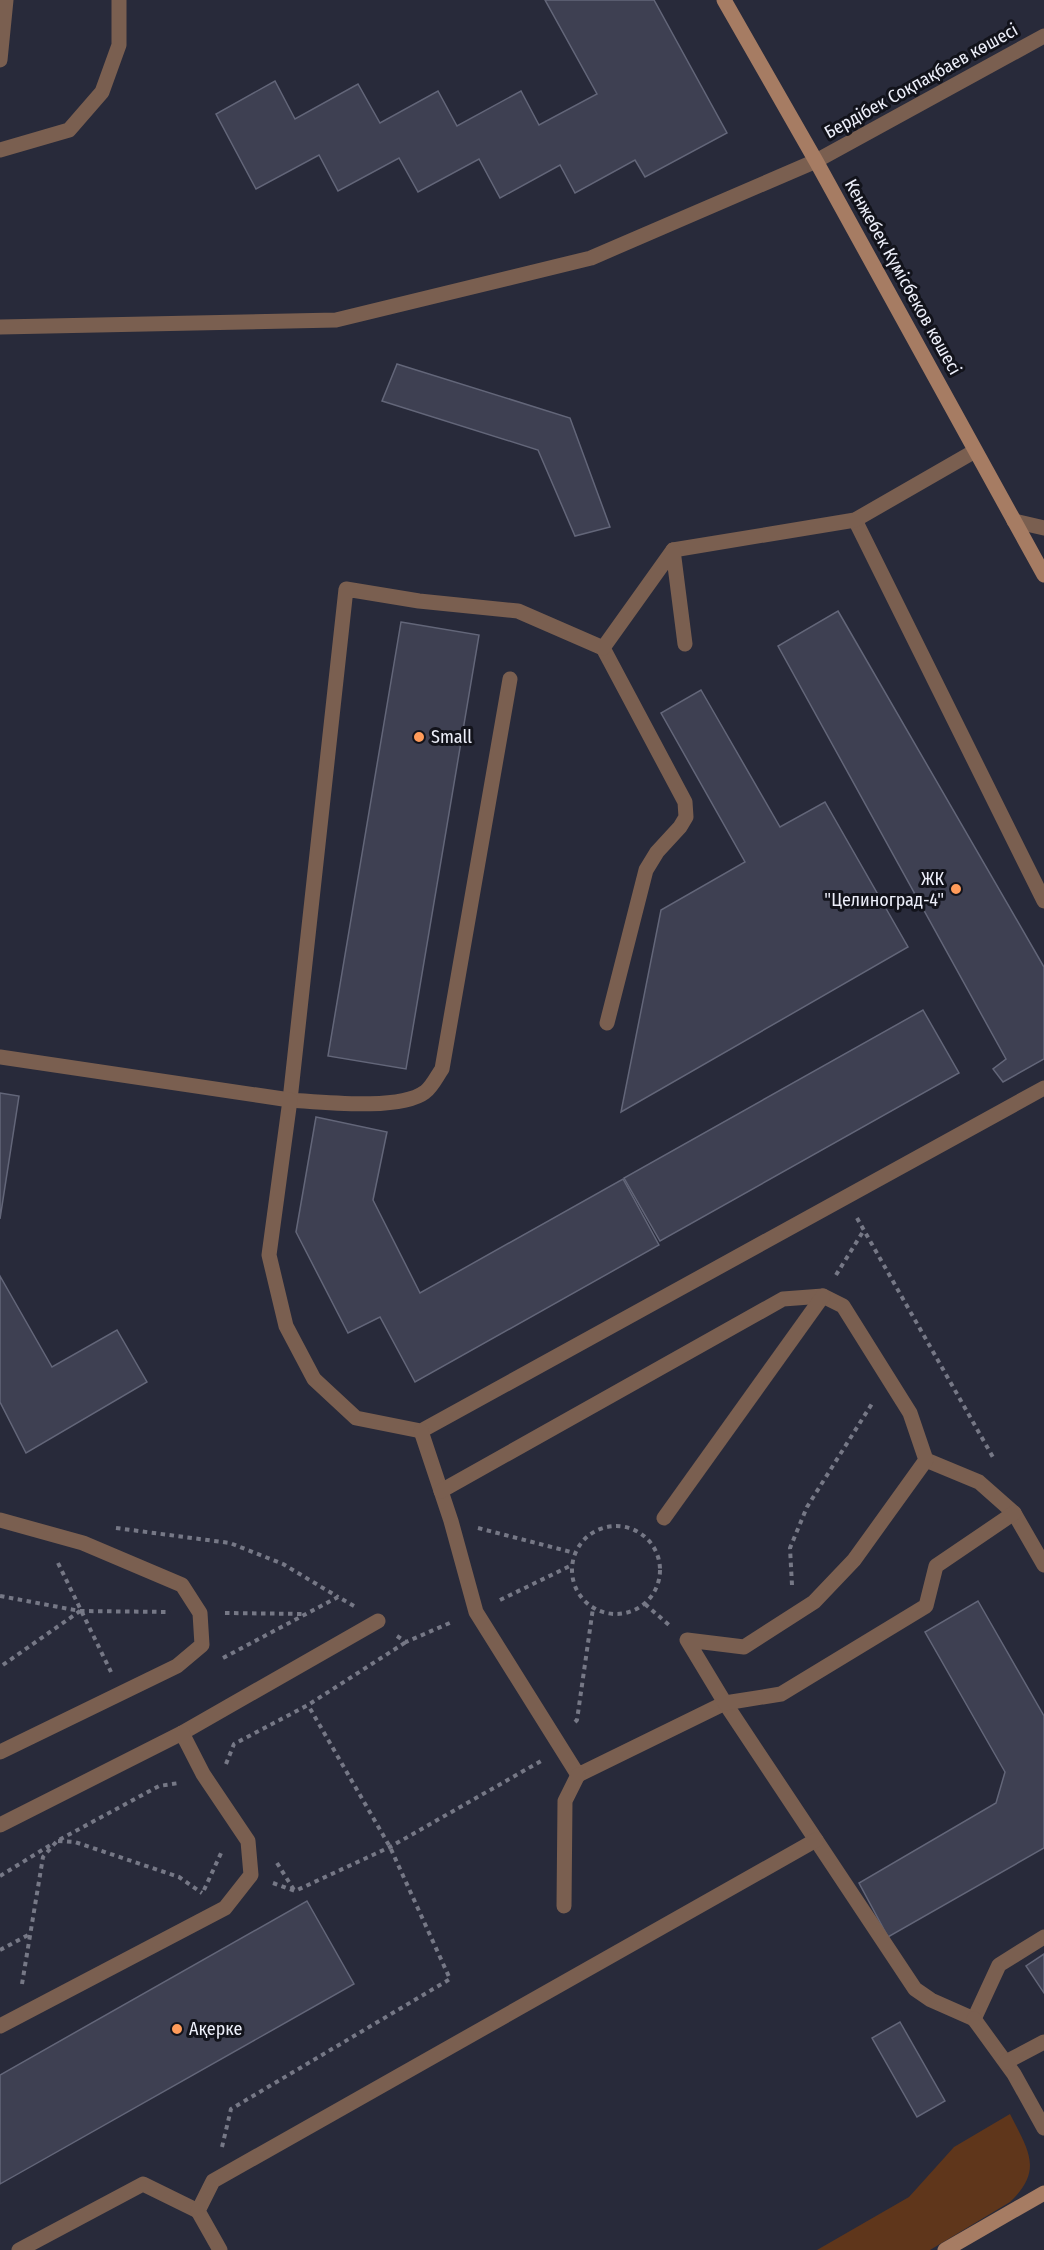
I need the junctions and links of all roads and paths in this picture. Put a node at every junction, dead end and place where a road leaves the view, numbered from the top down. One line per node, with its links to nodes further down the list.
1 (6, 0): 5 (street)
2 (118, 0): 6 (street)
3 (724, 0): 7 (street, Кенжебек Күмісбеков көшесі)
4 (1044, 36): 7 (street, Бердібек Соқпақбаев көшесі)
5 (0, 60)
6 (0, 150)
7 (816, 161): 8 (street, Бердібек Соқпақбаев көшесі); 9 (street, Кенжебек Күмісбеков көшесі)
8 (0, 327)
9 (975, 450): 10 (street); 11 (street, Кенжебек Күмісбеков көшесі)
10 (855, 520): 13 (street); 18 (street)
11 (1014, 521): 12 (street); 14 (street, Кенжебек Күмісбеков көшесі)
12 (1044, 528)
13 (674, 549): 15 (street); 16 (street)
14 (1044, 575)
15 (685, 644)
16 (603, 648): 19 (street); 22 (street)
17 (510, 680): 22 (street)
18 (1044, 901)
19 (607, 1023)
20 (0, 1057): 22 (street)
21 (1044, 1088): 23 (street)
22 (290, 1100): 27 (street)
23 (845, 1196): 24 (path); 27 (street)
24 (864, 1229): 25 (path); 29 (path)
25 (824, 1296): 26 (street); 30 (street); 32 (street)
26 (889, 1379): 28 (street); 45 (path)
27 (421, 1431): 30 (street)
28 (926, 1460): 31 (street); 45 (street)
29 (997, 1466)
30 (441, 1491): 34 (street)
31 (1014, 1513): 38 (street); 50 (street)
32 (664, 1518)
33 (0, 1521): 35 (street)
34 (452, 1521): 37 (path); 53 (street)
35 (44, 1532): 36 (street); 42 (path)
36 (83, 1543): 40 (path); 43 (street)
37 (575, 1553): 41 (path); 41 (path)
38 (1044, 1565)
39 (0, 1596): 42 (path)
40 (338, 1597)
41 (593, 1608): 53 (path)
42 (80, 1611): 43 (path); 48 (path); 49 (path)
43 (200, 1612): 44 (path); 49 (street)
44 (307, 1614)
45 (792, 1616): 50 (street)
46 (378, 1621): 52 (street)
47 (406, 1642): 51 (path)
48 (0, 1667)
49 (121, 1693): 54 (street)
50 (725, 1703): 56 (street); 59 (street)
51 (308, 1705): 55 (path); 62 (path)
52 (182, 1733): 58 (street); 64 (street)
53 (557, 1741): 56 (street); 62 (path)
54 (0, 1752)
55 (223, 1772)
56 (578, 1775): 68 (street)
57 (186, 1788): 60 (path)
58 (0, 1825)
59 (816, 1840): 74 (street); 79 (street)
60 (57, 1841): 65 (path); 67 (path); 70 (path)
61 (223, 1847): 67 (path)
62 (390, 1847): 66 (path); 79 (path)
63 (274, 1858): 66 (path)
64 (251, 1875): 66 (path); 69 (street)
65 (0, 1876)
66 (295, 1891)
67 (203, 1893): 69 (path)
68 (564, 1906)
69 (225, 1908): 73 (street)
70 (30, 1934): 72 (path); 73 (path)
71 (1044, 1937): 74 (street)
72 (0, 1950)
73 (20, 2015): 75 (street)
74 (974, 2019): 77 (street)
75 (0, 2026)
76 (1044, 2042): 77 (street)
77 (1006, 2062): 78 (street)
78 (1044, 2128)
79 (213, 2181): 81 (street)
80 (1044, 2193): 84 (street)
81 (198, 2211): 82 (street); 83 (street)
82 (20, 2250)
83 (220, 2250)
84 (945, 2250)

